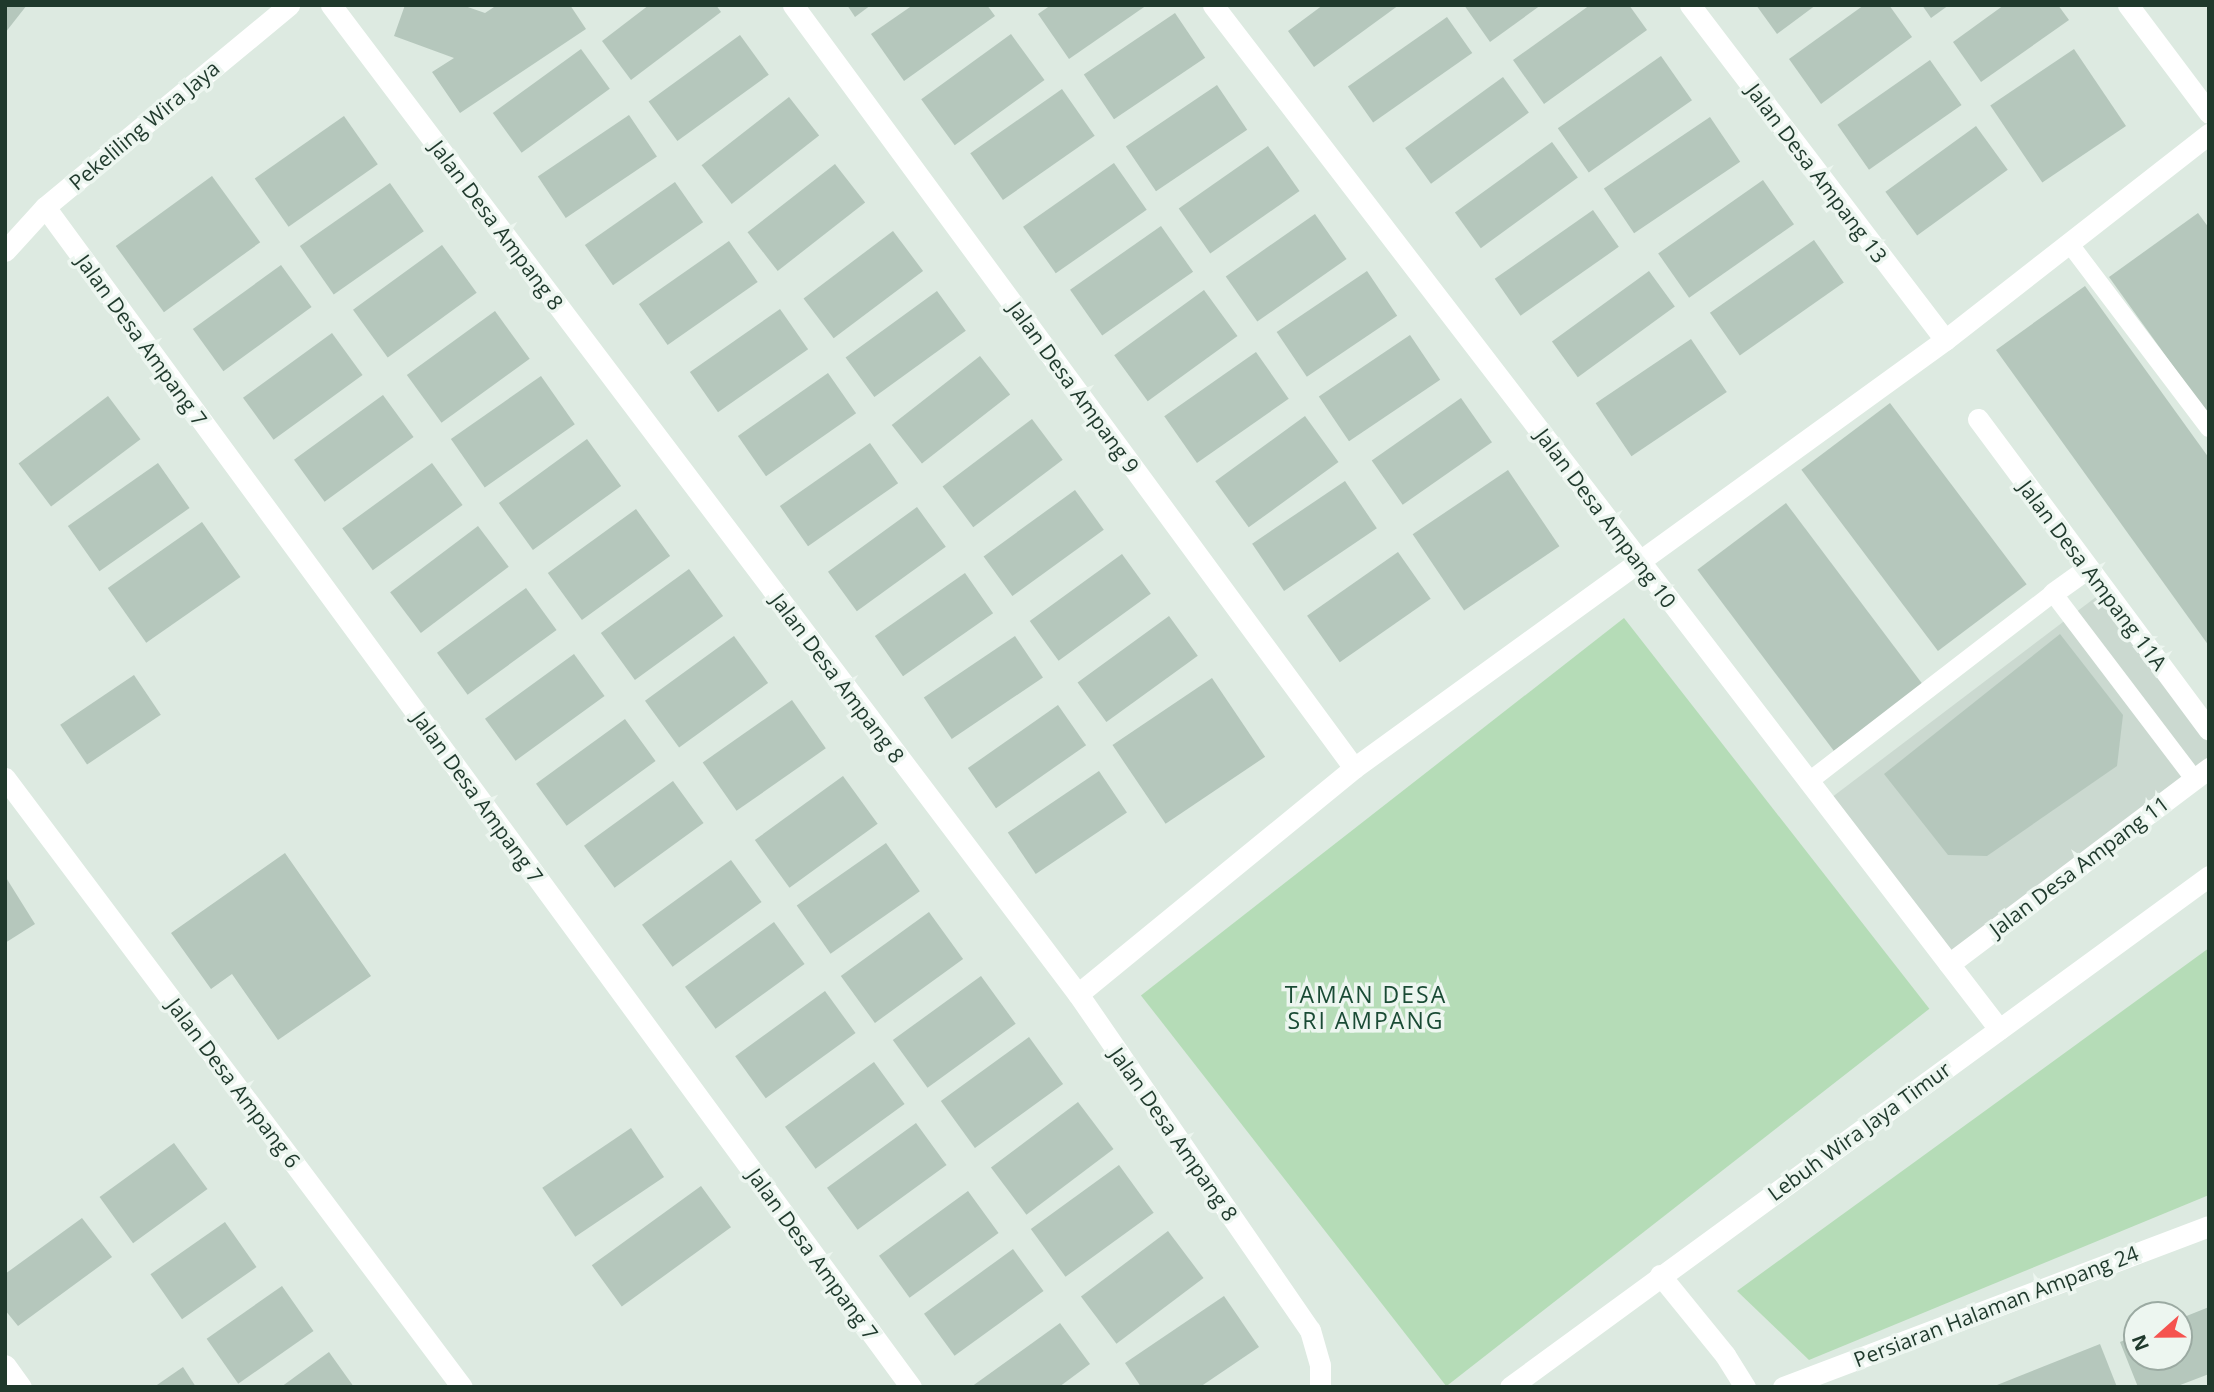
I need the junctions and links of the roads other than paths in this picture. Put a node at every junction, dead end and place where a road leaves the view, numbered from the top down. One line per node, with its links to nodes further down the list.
1 (289, 5): 9 (street, Pekeliling Wira Jaya)
2 (331, 5): 25 (street, Jalan Desa Ampang 8)
3 (793, 5): 19 (street, Jalan Desa Ampang 9)
4 (1213, 5): 15 (street, Jalan Desa Ampang 10)
5 (1690, 5): 12 (street, Jalan Desa Ampang 13)
6 (2128, 5): 7 (street)
7 (2209, 113)
8 (2209, 134): 10 (street)
9 (45, 207): 11 (street, Pekeliling Wira Jaya); 33 (street, Jalan Desa Ampang 7)
10 (2069, 243): 12 (street); 14 (lane)
11 (5, 251)
12 (1945, 340): 15 (street)
13 (1978, 419): 16 (street, Jalan Desa Ampang 11A)
14 (2209, 428)
15 (1638, 560): 19 (street); 22 (street, Jalan Desa Ampang 10)
16 (2088, 568): 17 (street); 18 (street, Jalan Desa Ampang 11A)
17 (2053, 593): 20 (lane); 22 (lane)
18 (2209, 730)
19 (1354, 768): 25 (street)
20 (2201, 774): 24 (street, Jalan Desa Ampang 11)
21 (5, 778): 32 (street, Jalan Desa Ampang 6)
22 (1808, 782): 24 (street, Jalan Desa Ampang 10)
23 (2209, 876): 26 (street, Lebuh Wira Jaya Timur)
24 (1949, 964): 26 (street, Jalan Desa Ampang 10)
25 (1078, 994): 30 (street, Jalan Desa Ampang 8)
26 (1999, 1030): 28 (street, Lebuh Wira Jaya Timur)
27 (2209, 1226): 36 (street, Persiaran Halaman Ampang 24)
28 (1661, 1275): 34 (street, Lebuh Wira Jaya Timur); 35 (street)
29 (5, 1365): 31 (street)
30 (1320, 1376)
31 (21, 1387)
32 (462, 1387)
33 (911, 1387)
34 (1510, 1387)
35 (1745, 1387)
36 (1783, 1387)

